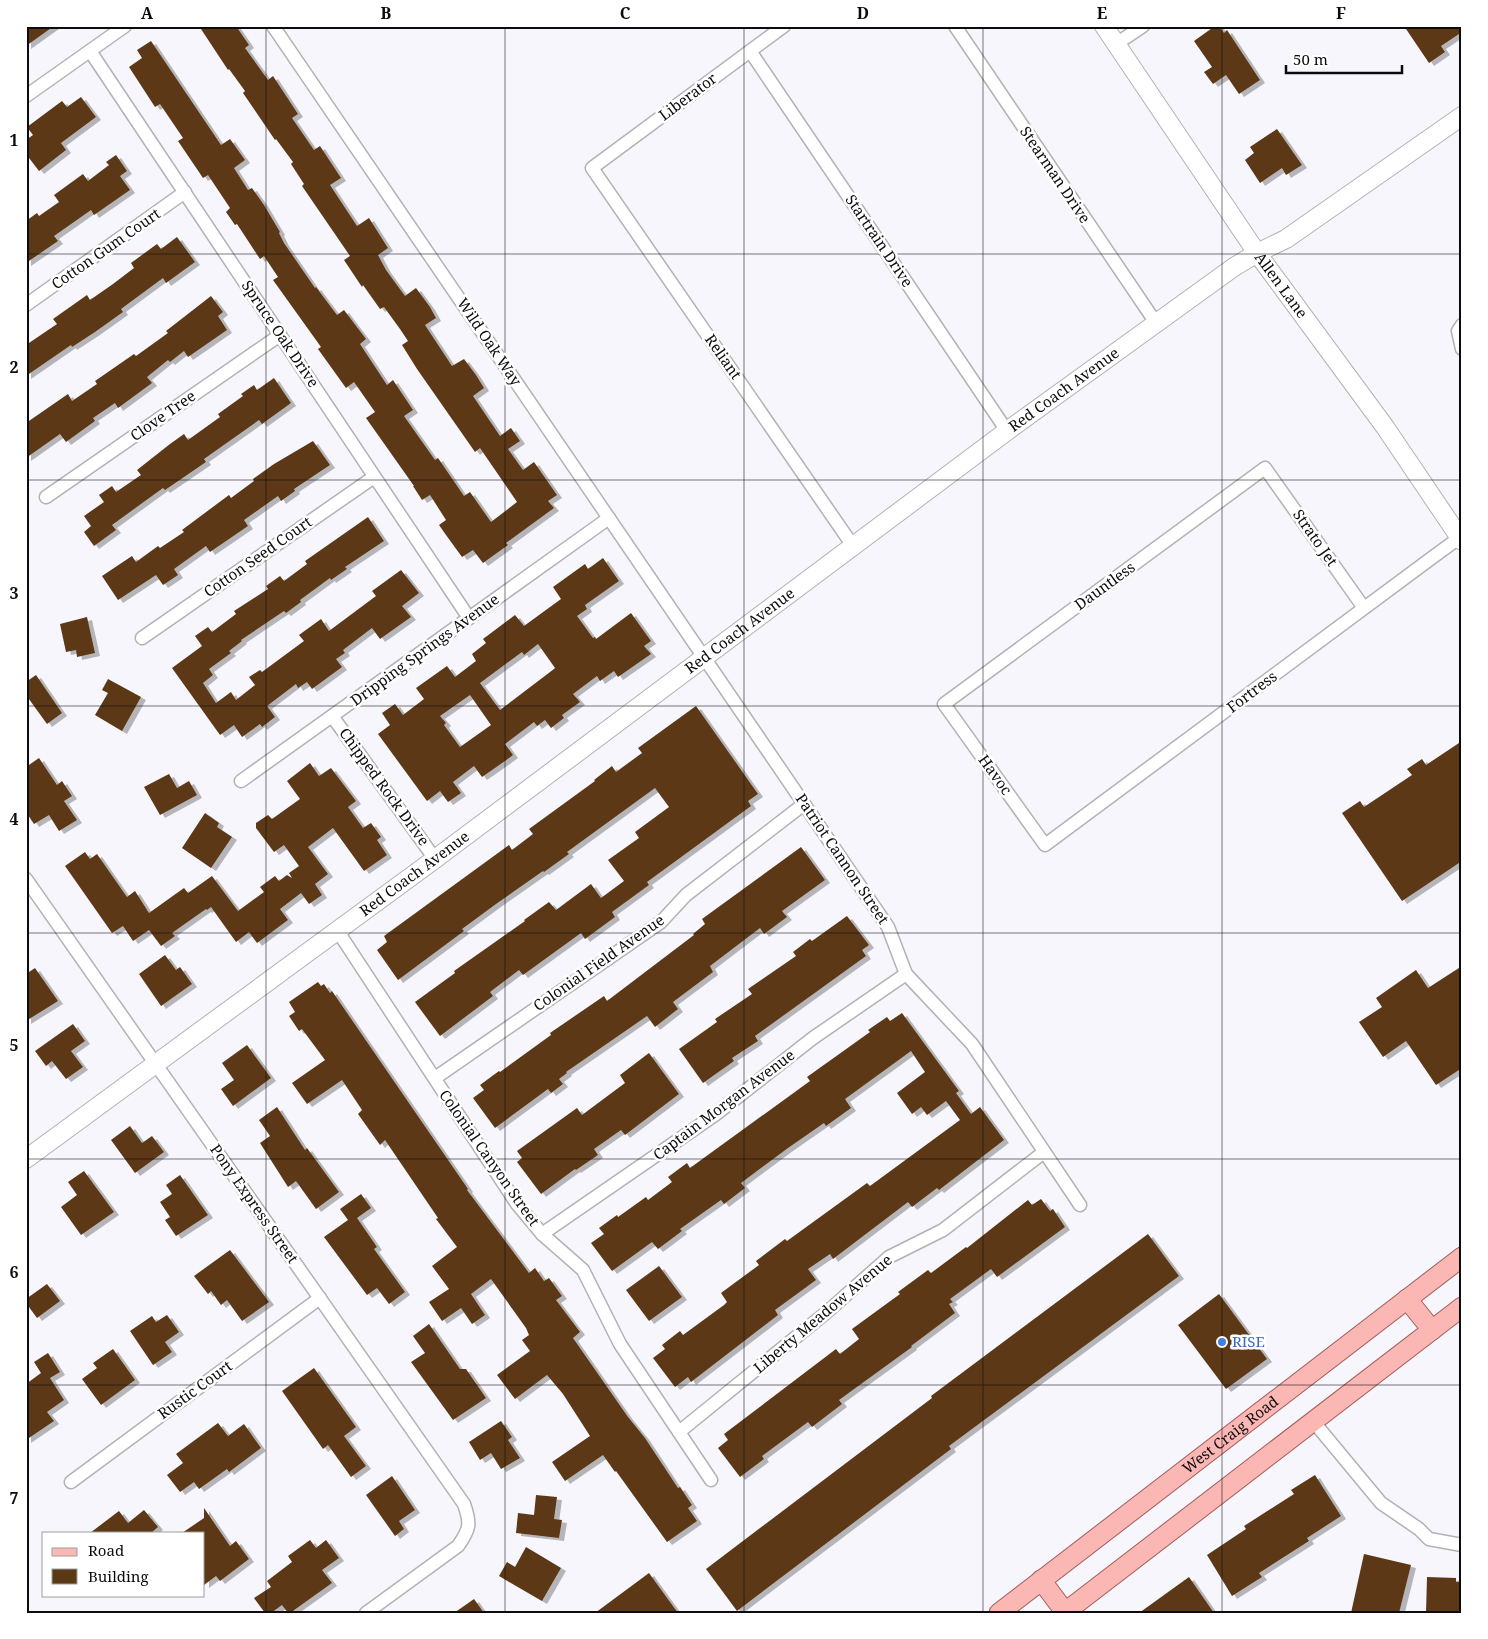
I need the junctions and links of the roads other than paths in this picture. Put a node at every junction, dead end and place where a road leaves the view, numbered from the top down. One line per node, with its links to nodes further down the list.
1 (125, 26): 8 (street)
2 (273, 26): 24 (street, Wild Oak Way)
3 (784, 26): 9 (street, Liberator)
4 (955, 26): 16 (street, Stearman Drive)
5 (1104, 26): 7 (street, Allen Lane)
6 (1142, 26): 7 (street)
7 (1116, 44): 14 (street, Allen Lane)
8 (90, 51): 10 (street); 13 (street, Spruce Oak Drive)
9 (750, 51): 12 (street, Liberator); 20 (street, Startrain Drive)
10 (26, 96)
11 (1462, 116): 14 (street, Red Coach Avenue)
12 (592, 168): 26 (street, Reliant)
13 (185, 192): 15 (street, Cotton Gum Court); 18 (street, Spruce Oak Drive)
14 (1257, 253): 16 (street, Red Coach Avenue); 25 (street, Allen Lane)
15 (26, 305)
16 (1156, 323): 20 (street, Red Coach Avenue)
17 (1460, 328): 19 (street)
18 (280, 334): 22 (street, Spruce Oak Drive); 23 (street, Clove Tree)
19 (1462, 349)
20 (1008, 431): 26 (street, Red Coach Avenue)
21 (1265, 468): 27 (street, Strato Jet); 31 (street, Dauntless)
22 (374, 477): 28 (street, Spruce Oak Drive); 29 (street, Cotton Seed Court)
23 (46, 497)
24 (609, 518): 28 (street, Dripping Springs Avenue); 30 (street, Wild Oak Way)
25 (1460, 540): 27 (street, Fortress)
26 (854, 546): 30 (street, Red Coach Avenue)
27 (1364, 608): 35 (street, Fortress)
28 (469, 618): 32 (street, Dripping Springs Avenue)
29 (142, 638)
30 (705, 658): 34 (street, Patriot Cannon Street); 36 (street, Red Coach Avenue)
31 (944, 704): 35 (street, Havoc)
32 (332, 716): 33 (street, Dripping Springs Avenue); 36 (street, Chipped Rock Drive)
33 (241, 782)
34 (804, 804): 39 (street, Patriot Cannon Street); 41 (street, Colonial Field Avenue)
35 (1045, 845)
36 (435, 859): 38 (street, Red Coach Avenue)
37 (26, 879): 40 (street, Pony Express Street)
38 (337, 930): 40 (street, Red Coach Avenue); 41 (street, Colonial Canyon Street)
39 (906, 974): 42 (street, Patriot Cannon Street); 45 (street, Captain Morgan Avenue)
40 (155, 1064): 43 (street, Red Coach Avenue); 47 (street, Pony Express Street)
41 (435, 1078): 45 (street, Colonial Canyon Street)
42 (1044, 1152): 44 (street, Patriot Cannon Street); 52 (street, Liberty Meadow Avenue)
43 (26, 1159)
44 (1080, 1205)
45 (542, 1234): 52 (street, Colonial Canyon Street)
46 (1462, 1257): 48 (main road, West Craig Road)
47 (320, 1298): 54 (street, Rustic Court); 58 (street, Pony Express Street)
48 (1407, 1299): 50 (main road); 56 (main road, West Craig Road)
49 (1462, 1307): 50 (main road)
50 (1432, 1330): 51 (main road)
51 (1314, 1421): 55 (street); 57 (main road)
52 (679, 1432): 53 (street, Colonial Canyon Street)
53 (711, 1480)
54 (71, 1482)
55 (1462, 1546)
56 (1041, 1580): 57 (main road); 59 (main road, West Craig Road)
57 (1065, 1612)
58 (366, 1613)
59 (999, 1613)

